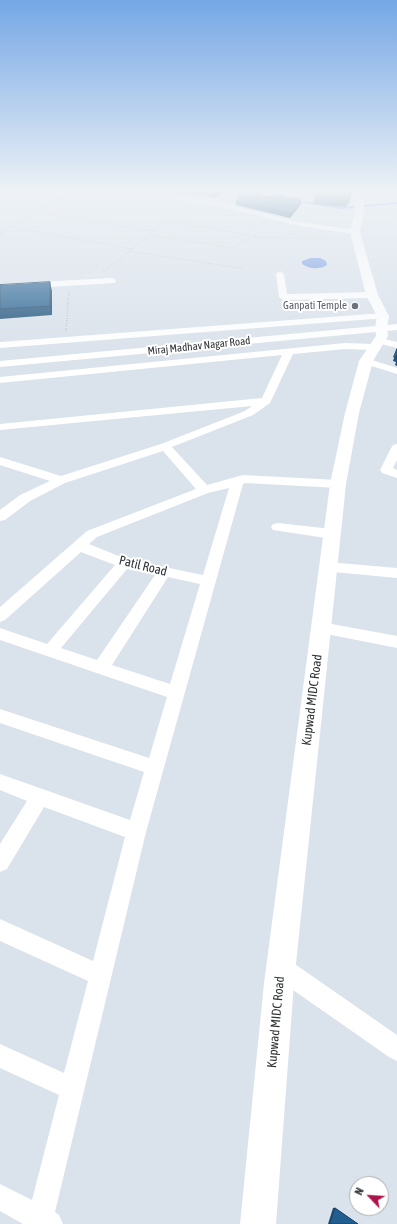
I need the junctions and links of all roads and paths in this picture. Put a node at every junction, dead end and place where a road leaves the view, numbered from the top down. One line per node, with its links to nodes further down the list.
1 (122, 247): 3 (path)
2 (357, 247): 11 (main road)
3 (132, 249): 4 (path)
4 (129, 251): 5 (path); 8 (path)
5 (245, 269)
6 (280, 274): 11 (street)
7 (112, 281): 8 (street)
8 (89, 282): 10 (street)
9 (69, 285): 13 (path)
10 (0, 287)
11 (372, 295): 12 (main road)
12 (384, 337): 13 (street); 15 (street); 16 (street, Miraj Madhav Nagar Road); 17 (street); 27 (main road, Kupwad MIDC Road)
13 (66, 340): 14 (street)
14 (0, 345)
15 (289, 351): 18 (street); 19 (street)
16 (0, 364)
17 (397, 371)
18 (0, 380)
19 (267, 400): 20 (street); 21 (street)
20 (0, 427)
21 (165, 446): 25 (street); 28 (street)
22 (397, 448): 24 (street)
23 (0, 461): 25 (street)
24 (397, 474)
25 (61, 480): 29 (street)
26 (237, 482): 27 (street); 28 (street); 37 (street)
27 (338, 484): 31 (main road, Kupwad MIDC Road)
28 (204, 490): 32 (street)
29 (0, 517)
30 (278, 527): 31 (street)
31 (332, 534): 34 (main road, Kupwad MIDC Road)
32 (79, 546): 33 (street, Patil Road); 38 (street)
33 (124, 563): 35 (street, Patil Road); 42 (street)
34 (328, 567): 36 (street); 39 (main road, Kupwad MIDC Road)
35 (164, 572): 37 (street, Patil Road); 43 (street)
36 (397, 573)
37 (209, 581): 44 (street)
38 (0, 616)
39 (321, 628): 41 (street); 52 (main road, Kupwad MIDC Road)
40 (0, 634): 42 (street)
41 (397, 642)
42 (50, 651): 43 (street)
43 (101, 668): 44 (street)
44 (176, 693): 46 (street)
45 (0, 716): 46 (street)
46 (155, 768): 49 (street)
47 (0, 782): 48 (street)
48 (40, 797): 49 (street); 50 (street)
49 (136, 832): 53 (street)
50 (0, 862)
51 (0, 930): 53 (street)
52 (281, 968): 54 (street); 59 (main road, Kupwad MIDC Road)
53 (100, 975): 56 (street)
54 (397, 1049)
55 (0, 1056): 56 (street)
56 (72, 1089): 58 (street)
57 (0, 1197): 58 (street)
58 (43, 1222)
59 (258, 1224)

